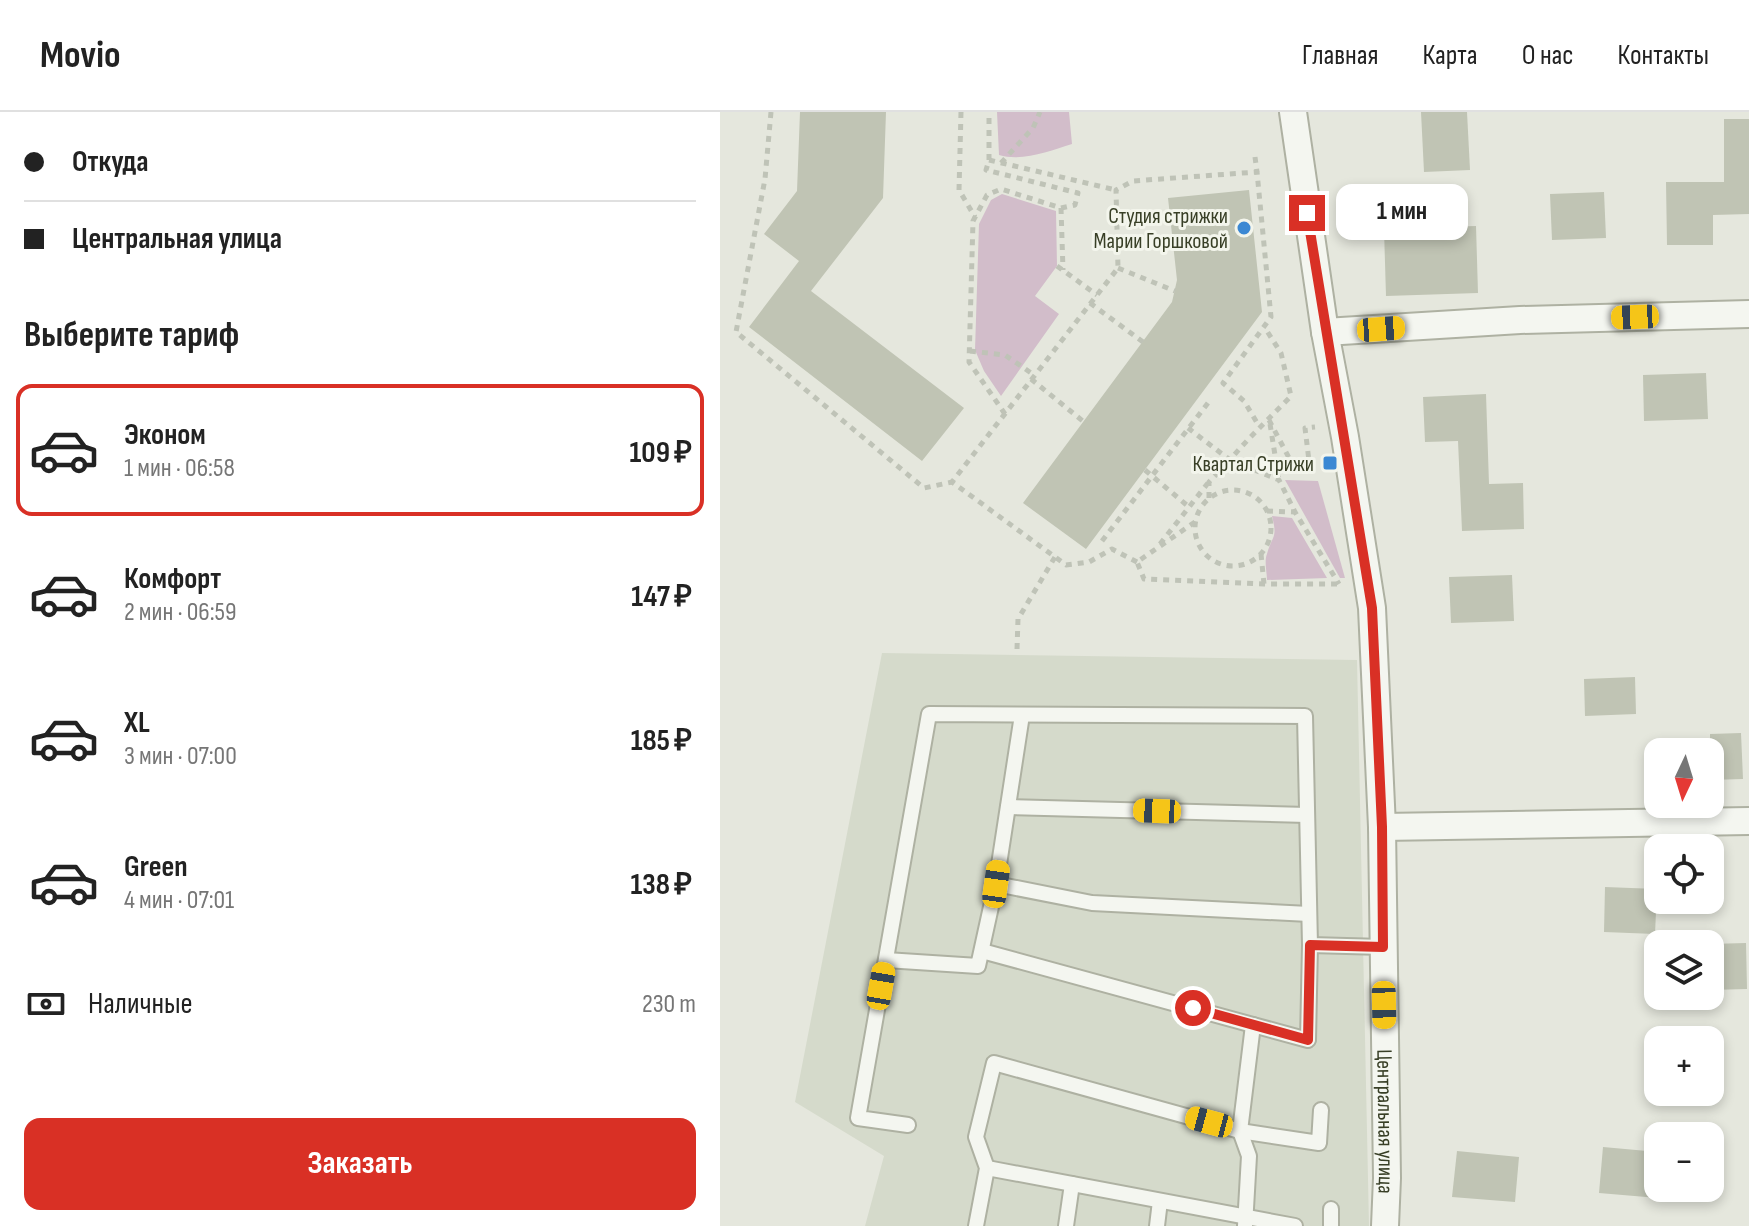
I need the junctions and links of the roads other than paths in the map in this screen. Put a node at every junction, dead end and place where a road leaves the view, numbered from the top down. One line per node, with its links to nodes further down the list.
1 (1293, 112): 3 (street, Центральная улица)
2 (1749, 314): 3 (street)
3 (1325, 332): 8 (street, Центральная улица)
4 (1022, 715): 5 (lane); 6 (lane); 14 (lane)
5 (1008, 807): 6 (lane); 9 (lane)
6 (1307, 815): 10 (lane)
7 (1749, 821): 8 (street)
8 (1382, 827): 12 (street, Центральная улица)
9 (996, 884): 10 (lane); 13 (lane)
10 (1309, 914): 11 (lane)
11 (1310, 945): 12 (lane); 15 (lane)
12 (1383, 947): 29 (street, Центральная улица)
13 (982, 951): 14 (lane); 15 (lane)
14 (886, 960): 17 (lane)
15 (1253, 1025): 18 (lane)
16 (1321, 1110): 18 (lane)
17 (908, 1125)
18 (1240, 1131): 19 (lane); 23 (lane)
19 (987, 1168): 20 (lane); 24 (lane)
20 (1072, 1184): 21 (lane); 25 (lane)
21 (1160, 1201): 23 (lane); 26 (lane)
22 (1331, 1209): 28 (lane)
23 (1245, 1221): 27 (lane)
24 (976, 1226)
25 (1066, 1226)
26 (1157, 1226)
27 (1295, 1226)
28 (1331, 1226)
29 (1385, 1226)

